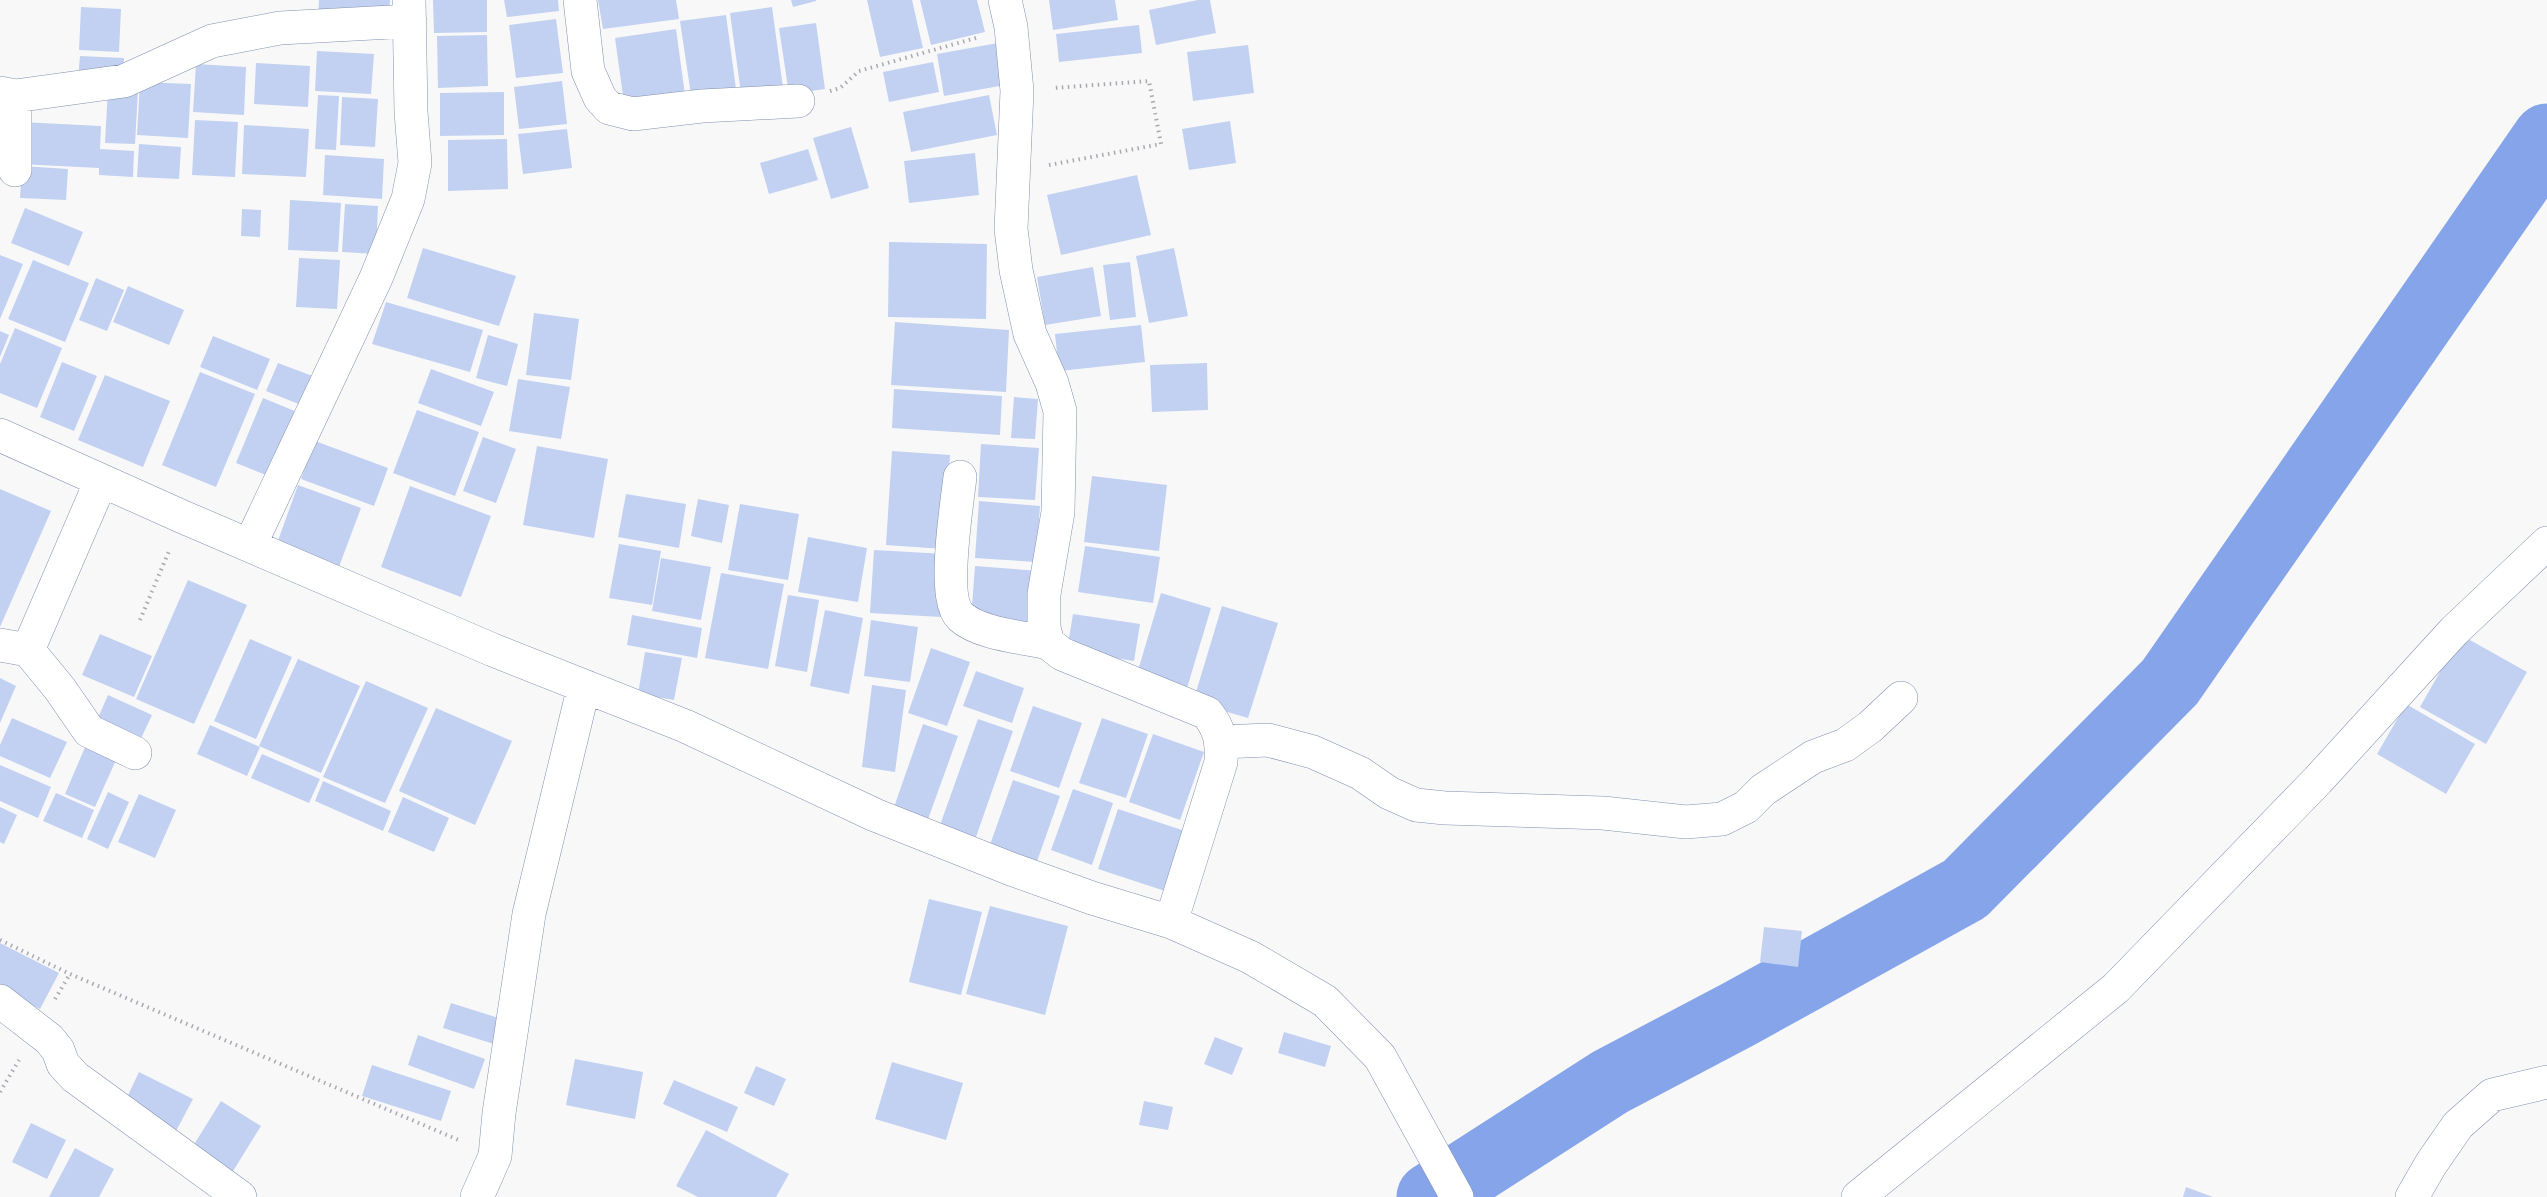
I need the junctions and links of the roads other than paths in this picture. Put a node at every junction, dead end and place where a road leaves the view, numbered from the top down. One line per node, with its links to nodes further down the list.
1 (580, 0): 5 (street)
2 (410, 11): 4 (street); 11 (street)
3 (1008, 14): 12 (street)
4 (8, 94): 6 (street)
5 (798, 101)
6 (15, 170)
7 (0, 435): 9 (street)
8 (960, 477): 12 (street)
9 (102, 481): 11 (street); 13 (street)
10 (2547, 543): 24 (street)
11 (250, 545): 14 (street)
12 (1048, 643): 16 (street)
13 (14, 647): 17 (street)
14 (584, 686): 18 (street); 22 (street)
15 (1900, 698): 16 (street)
16 (1222, 742): 18 (street)
17 (135, 753)
18 (1171, 922): 23 (street)
19 (0, 1001): 21 (street)
20 (2547, 1082): 25 (street)
21 (240, 1197)
22 (477, 1197)
23 (1457, 1197)
24 (1858, 1197)
25 (2412, 1197)

